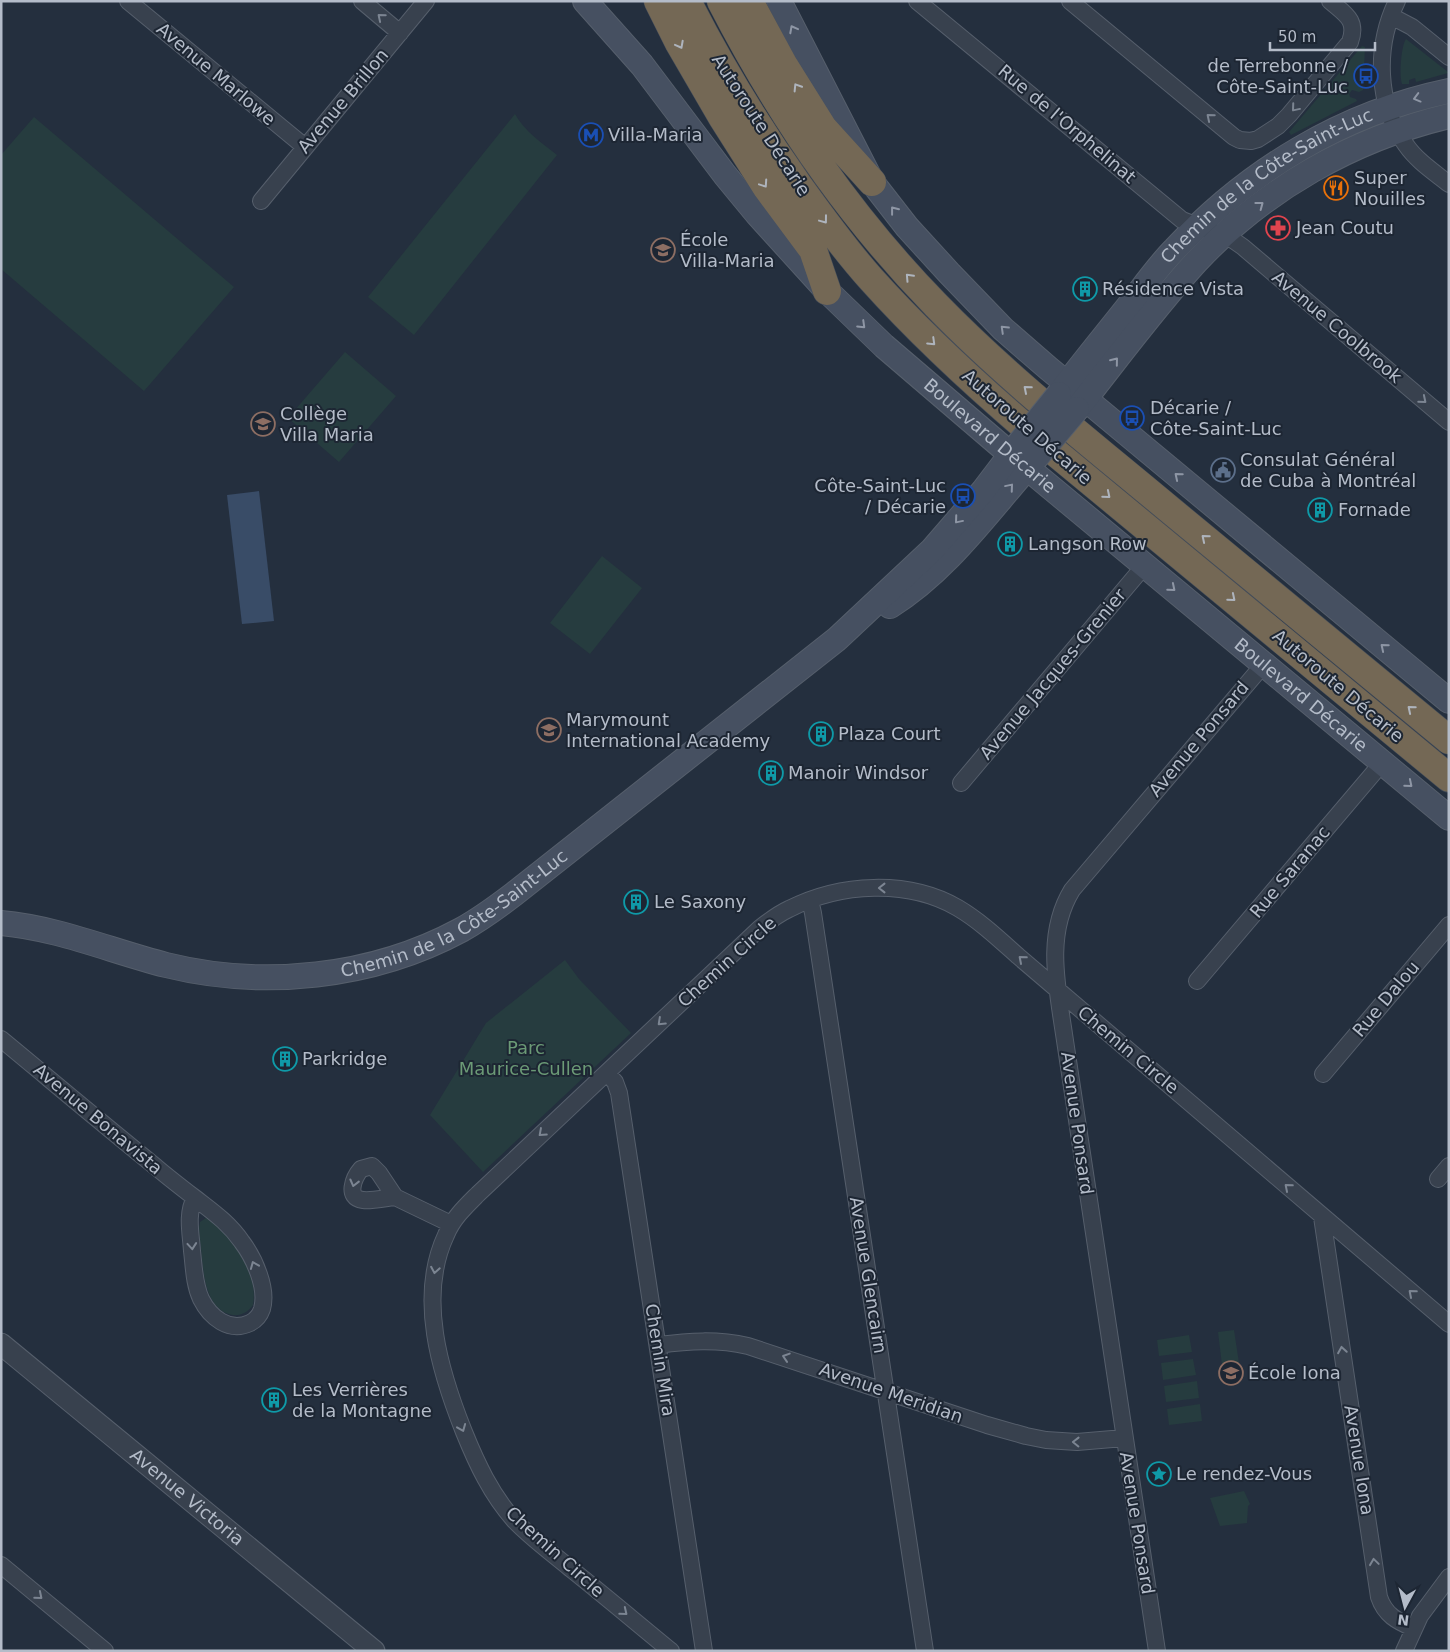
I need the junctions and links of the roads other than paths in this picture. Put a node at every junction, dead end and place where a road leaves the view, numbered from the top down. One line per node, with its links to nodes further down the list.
1 (128, 1): 20 (street, Avenue Marlowe)
2 (362, 1): 14 (street, one-way to 2)
3 (426, 1): 14 (street, Avenue Brillon)
4 (658, 1): 26 (highway, one-way to 26)
5 (687, 1): 35 (highway, Autoroute Décarie, one-way to 35)
6 (721, 1): 33 (highway, Autoroute Décarie, one-way to 6)
7 (749, 1): 21 (highway, one-way to 7)
8 (778, 1): 21 (main road, one-way to 8)
9 (918, 1): 24 (street, Rue de l'Orphelinat)
10 (1070, 1): 11 (street, one-way to 10)
11 (1330, 1)
12 (592, 8): 26 (main road, Boulevard Décarie)
13 (1394, 8): 15 (street); 17 (street)
14 (400, 33): 20 (street, Avenue Brillon)
15 (1449, 57)
16 (1449, 91): 17 (main road, Chemin de la Côte-Saint-Luc, one-way to 17)
17 (1386, 108): 19 (street); 24 (main road, Chemin de la Côte-Saint-Luc)
18 (1449, 116): 19 (main road, Chemin de la Côte-Saint-Luc)
19 (1397, 131): 22 (street); 25 (main road, Chemin de la Côte-Saint-Luc, one-way to 19)
20 (305, 147): 23 (street, Avenue Brillon)
21 (872, 182): 27 (main road, one-way to 21)
22 (1449, 184)
23 (261, 201)
24 (1197, 227): 25 (street, Rue de l'Orphelinat); 27 (main road, Chemin de la Côte-Saint-Luc)
25 (1223, 236): 27 (main road, Chemin de la Côte-Saint-Luc, one-way to 25); 28 (street, Avenue Coolbrook, one-way to 28)
26 (827, 291): 29 (main road, Boulevard Décarie, one-way to 29)
27 (1072, 396): 29 (main road, Chemin de la Côte-Saint-Luc, bridge); 32 (main road, one-way to 27)
28 (1449, 422)
29 (1022, 456): 30 (main road, Boulevard Décarie); 39 (main road, Chemin de la Côte-Saint-Luc)
30 (1145, 565): 31 (main road, Boulevard Décarie, one-way to 31); 36 (street, Avenue Jacques-Grenier)
31 (1264, 664): 34 (main road, Boulevard Décarie); 42 (street, Avenue Ponsard)
32 (1449, 701)
33 (1449, 740)
34 (1382, 763): 37 (main road, Boulevard Décarie, one-way to 37); 41 (street, Rue Saranac)
35 (1449, 778)
36 (961, 783)
37 (1449, 818)
38 (810, 900): 42 (street, Chemin Circle, one-way to 38); 44 (street, Chemin Circle, one-way to 44); 55 (street, Avenue Glencairn)
39 (1, 923)
40 (1449, 925): 45 (street, Rue Dalou)
41 (1197, 981)
42 (1059, 992): 50 (street, Chemin Circle, one-way to 42); 56 (street, Avenue Ponsard)
43 (1, 1039): 49 (street, Avenue Bonavista)
44 (607, 1073): 51 (street, Chemin Circle, one-way to 51); 54 (street, Chemin Mira)
45 (1323, 1074)
46 (1449, 1166): 47 (street)
47 (1438, 1179)
48 (394, 1197): 51 (street)
49 (195, 1198): 49 (street, Avenue Bonavista, one-way to 49)
50 (1322, 1216): 52 (street, Chemin Circle, one-way to 50); 59 (street, Avenue Iona, one-way to 50)
51 (451, 1224): 62 (street, Chemin Circle, one-way to 62)
52 (1449, 1324)
53 (1, 1344): 61 (street, Avenue Victoria)
54 (658, 1345): 55 (street, Avenue Meridian, one-way to 54); 63 (street, Chemin Mira)
55 (886, 1391): 56 (street, Avenue Meridian, one-way to 55); 64 (street, Avenue Glencairn)
56 (1124, 1438): 65 (street, Avenue Ponsard)
57 (1, 1565): 60 (street, one-way to 60)
58 (1449, 1577): 59 (street)
59 (1413, 1628): 66 (street)
60 (105, 1651)
61 (374, 1651)
62 (671, 1651)
63 (704, 1651)
64 (925, 1651)
65 (1157, 1651)
66 (1404, 1651)

